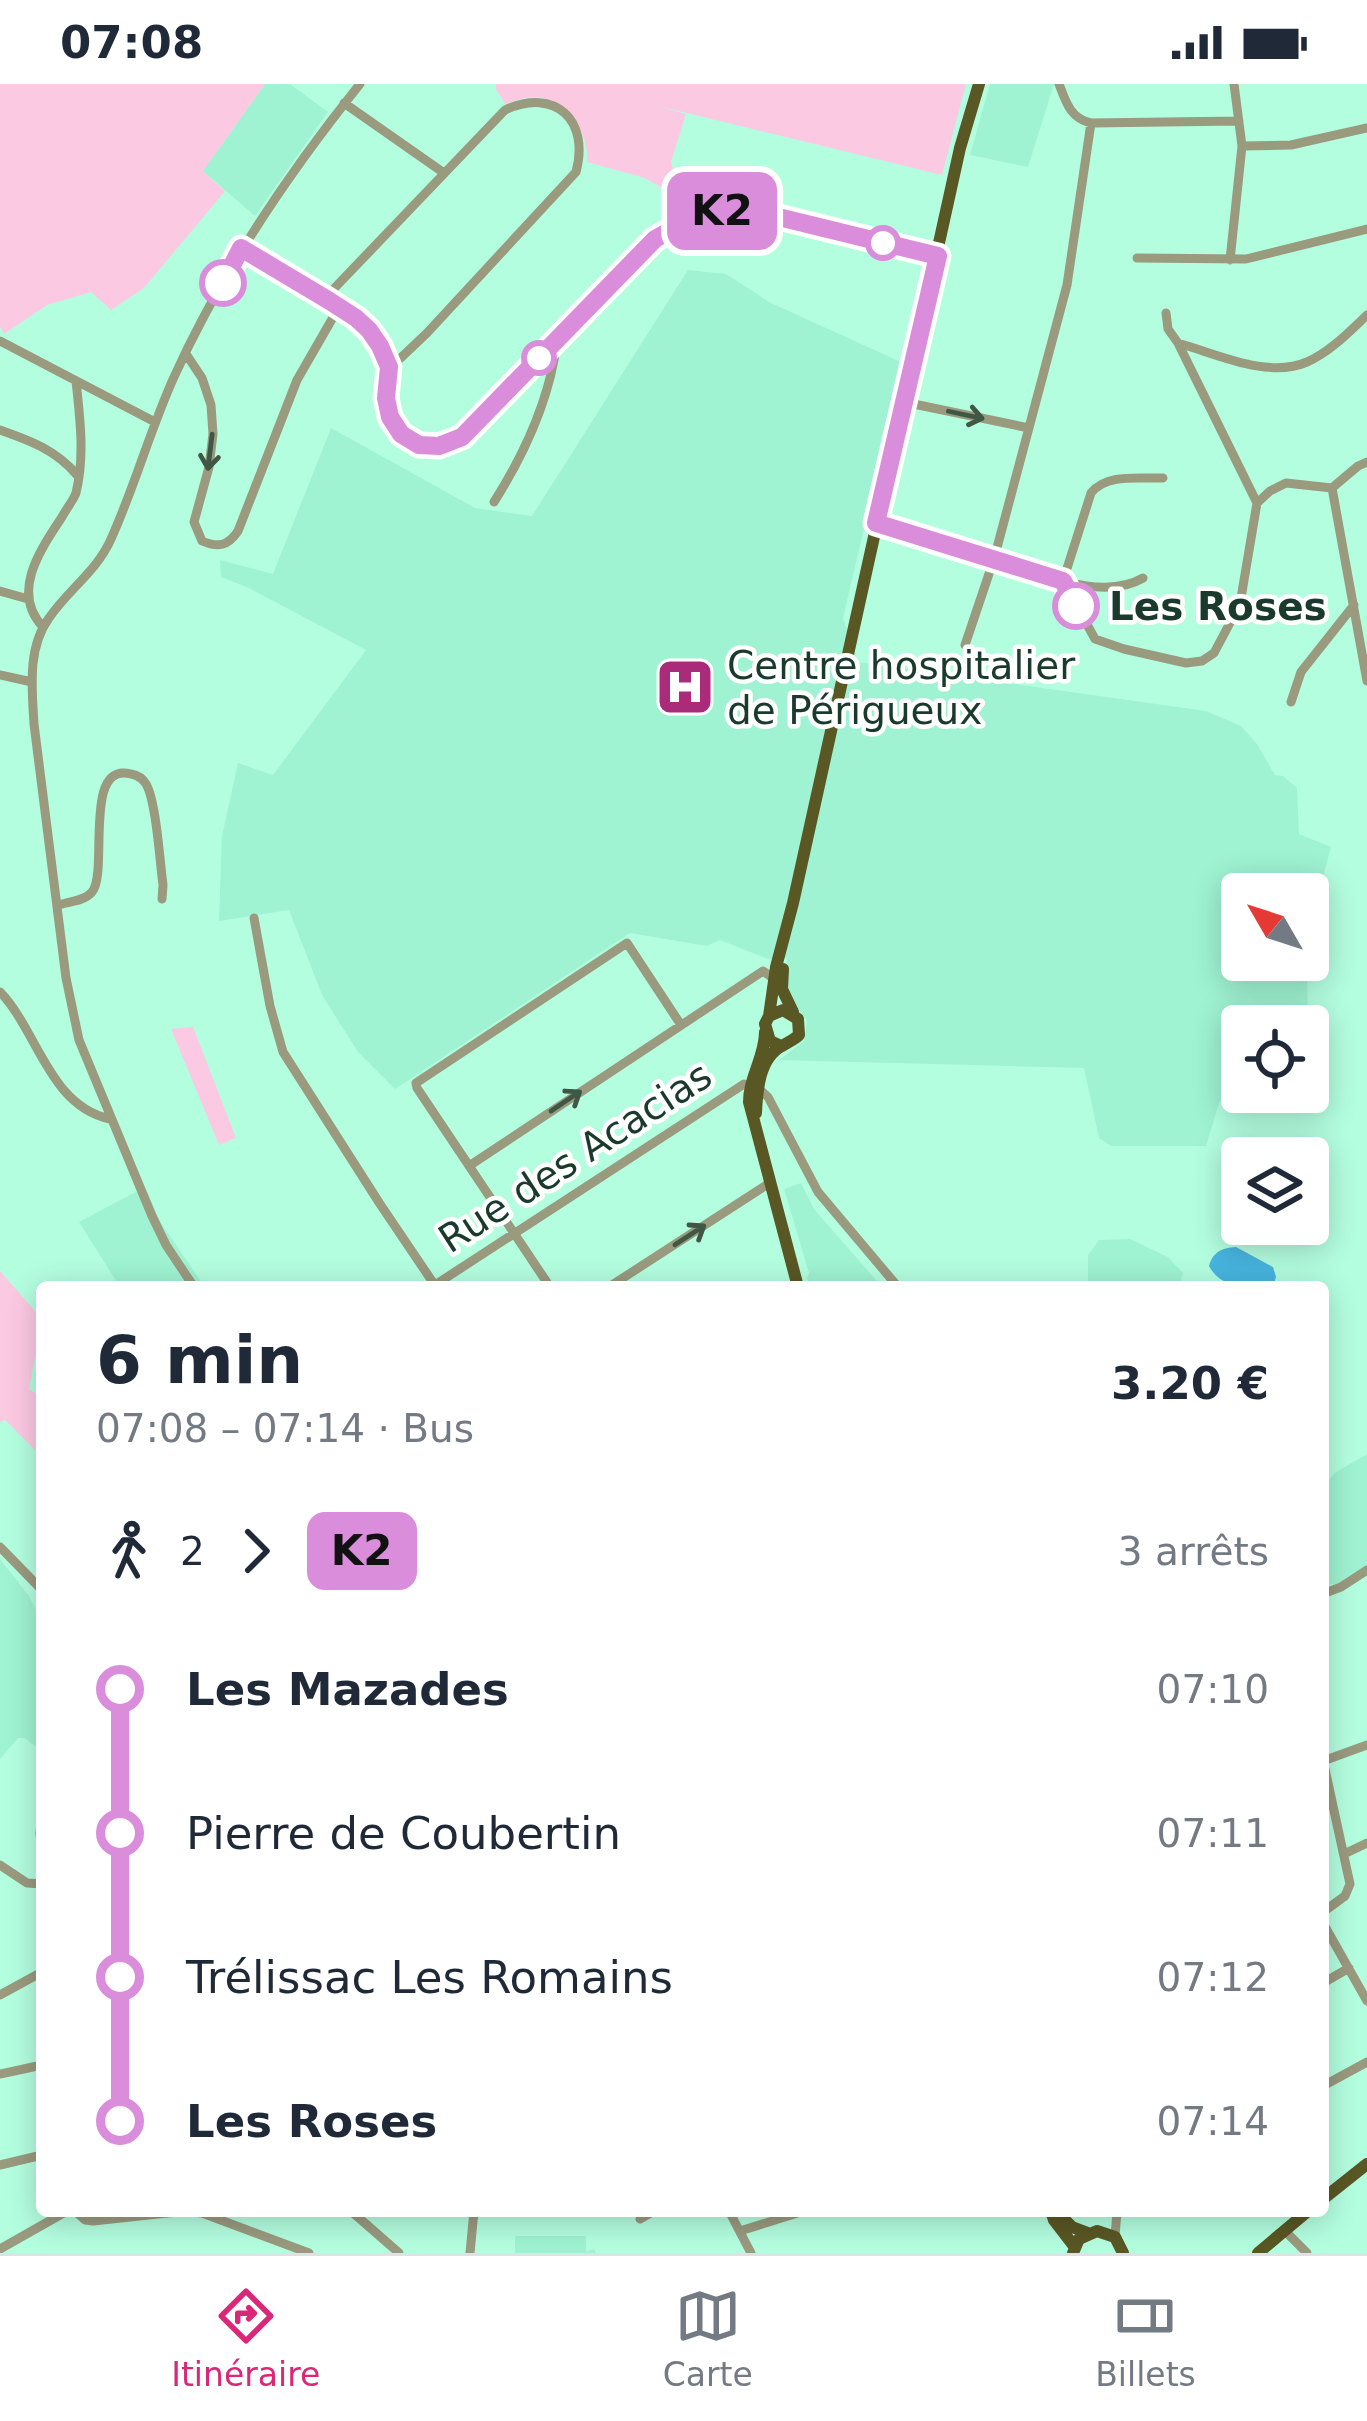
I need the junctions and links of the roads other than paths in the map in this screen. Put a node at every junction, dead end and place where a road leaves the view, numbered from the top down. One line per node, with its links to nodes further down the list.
1 (359, 84): 5 (street)
2 (979, 84): 13 (main road)
3 (1059, 84): 7 (street)
4 (1234, 84): 6 (street)
5 (344, 103): 10 (street); 12 (street)
6 (1239, 121): 7 (street); 9 (street)
7 (1090, 123): 28 (street)
8 (1367, 128): 9 (street)
9 (1243, 146): 15 (street)
10 (444, 173): 16 (street); 24 (street)
11 (1367, 230): 15 (street)
12 (241, 248): 16 (street); 23 (street)
13 (938, 256): 20 (street); 26 (main road)
14 (1137, 258): 15 (street)
15 (1230, 260)
16 (326, 298): 17 (street)
17 (340, 307): 23 (street, one-way to 17); 24 (street)
18 (1166, 313): 22 (street)
19 (1367, 315): 22 (street)
20 (557, 339): 24 (street); 34 (street)
21 (0, 341): 25 (street)
22 (1178, 343): 35 (street)
23 (185, 354): 27 (street)
24 (389, 369)
25 (76, 381): 27 (street); 31 (street)
26 (904, 402): 28 (street, one-way to 28); 36 (main road)
27 (154, 422): 43 (street)
28 (1029, 428): 37 (street)
29 (0, 430): 31 (street)
30 (1367, 462): 33 (street)
31 (77, 475): 41 (street)
32 (1163, 478): 39 (street)
33 (1332, 488): 35 (street); 42 (street)
34 (494, 502)
35 (1257, 503): 39 (street)
36 (876, 523): 37 (street); 51 (main road)
37 (994, 559): 39 (street); 45 (street)
38 (1143, 578): 39 (street)
39 (1063, 581)
40 (0, 591): 41 (street)
41 (28, 599): 43 (street)
42 (1354, 605): 44 (street); 49 (street)
43 (43, 627): 48 (street)
44 (1364, 642): 47 (street)
45 (965, 646)
46 (0, 675): 48 (street)
47 (1367, 681)
48 (32, 682): 52 (street)
49 (1292, 702)
50 (162, 899): 52 (street)
51 (793, 903): 54 (main road); 56 (main road)
52 (58, 904): 62 (street)
53 (254, 918): 67 (street)
54 (774, 979): 57 (main road); 58 (street)
55 (0, 992): 62 (street)
56 (794, 1014): 57 (main road); 60 (main road)
57 (769, 1016): 59 (main road)
58 (681, 1025): 63 (street, one-way to 58); 63 (street)
59 (765, 1032): 60 (main road); 61 (main road)
60 (781, 1046): 61 (main road)
61 (754, 1087): 64 (main road); 65 (street, Rue des Acacias); 72 (street)
62 (110, 1119): 66 (street)
63 (469, 1166): 65 (street)
64 (770, 1182): 70 (street, one-way to 64); 71 (main road)
65 (514, 1233): 68 (street, Rue des Acacias); 69 (street)
66 (190, 1281)
67 (432, 1281)
68 (442, 1281)
69 (546, 1281)
70 (618, 1281)
71 (793, 1281)
72 (893, 1281)
73 (0, 1547): 75 (street)
74 (1367, 1570): 76 (street)
75 (36, 1584)
76 (1329, 1591)
77 (1367, 1745): 78 (street)
78 (1329, 1759)
79 (1329, 1788): 81 (street)
80 (1367, 1843): 81 (street)
81 (1344, 1854): 84 (street)
82 (0, 1865): 83 (street)
83 (36, 1884)
84 (1329, 1908)
85 (1329, 1933): 86 (street)
86 (1349, 1968): 88 (street); 90 (street)
87 (36, 1975): 89 (street)
88 (1329, 1980)
89 (0, 1995)
90 (1367, 2001)
91 (1367, 2062): 94 (street)
92 (36, 2066): 93 (street)
93 (0, 2074)
94 (1329, 2083)
95 (36, 2156): 97 (street)
96 (1367, 2164): 98 (main road)
97 (0, 2165)
98 (1329, 2194)
99 (60, 2217): 118 (street)
100 (80, 2217): 101 (street)
101 (130, 2217)
102 (213, 2217): 120 (street)
103 (358, 2217): 121 (street)
104 (473, 2217): 122 (street)
105 (644, 2217): 113 (street)
106 (732, 2217): 114 (street)
107 (785, 2217): 114 (street)
108 (1054, 2217): 119 (main road)
109 (1061, 2217): 115 (main road)
110 (1108, 2217): 115 (street)
111 (1116, 2217): 117 (street)
112 (1301, 2217): 116 (main road)
113 (640, 2219)
114 (740, 2231): 123 (street)
115 (1092, 2232): 117 (main road); 119 (main road)
116 (1280, 2234): 124 (main road); 125 (street)
117 (1122, 2248)
118 (0, 2249)
119 (1074, 2250)
120 (309, 2253)
121 (399, 2253)
122 (470, 2253)
123 (751, 2253)
124 (1261, 2253)
125 (1307, 2253)

